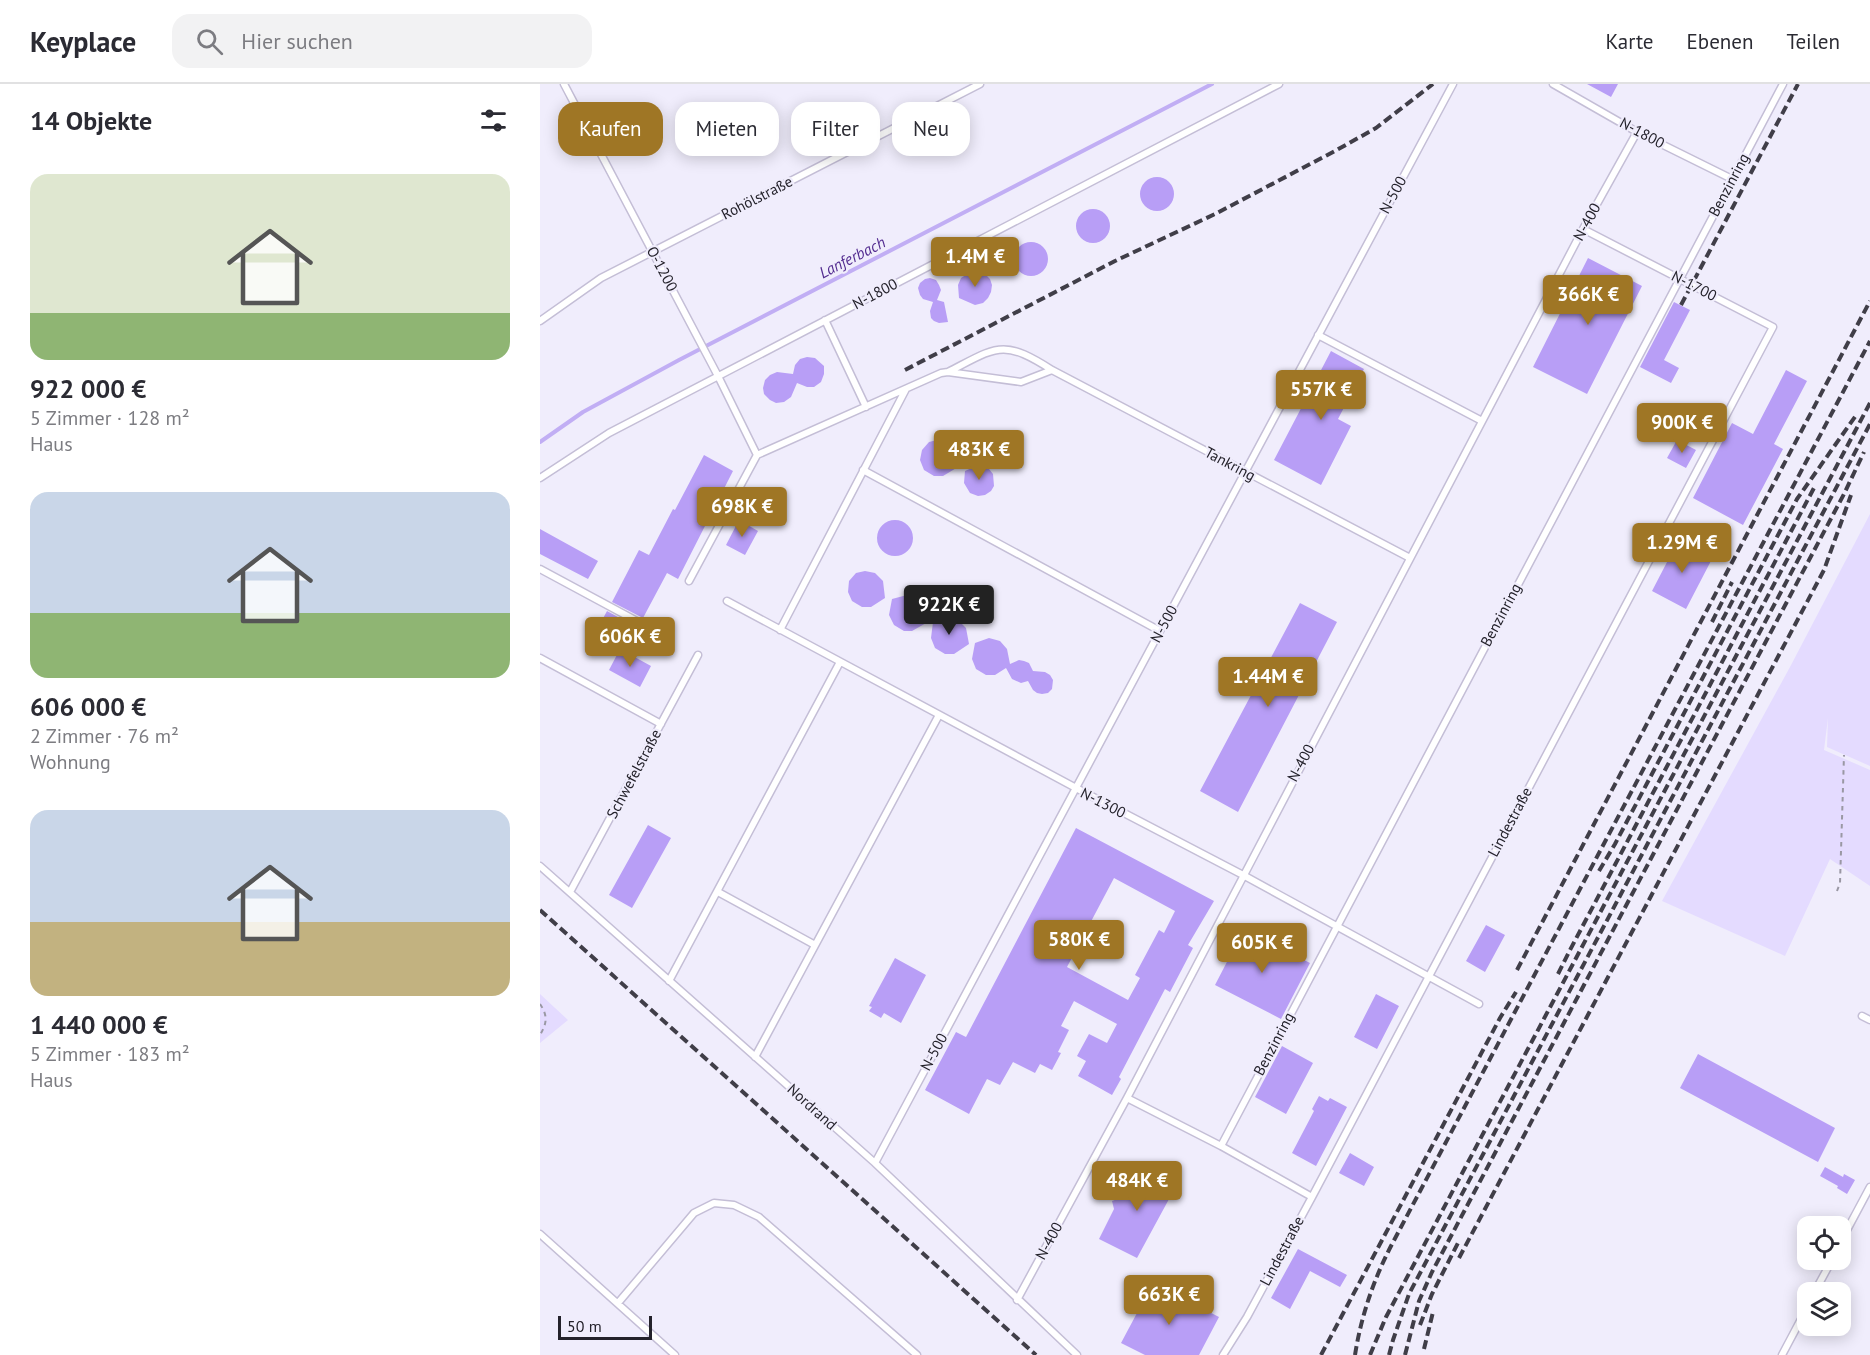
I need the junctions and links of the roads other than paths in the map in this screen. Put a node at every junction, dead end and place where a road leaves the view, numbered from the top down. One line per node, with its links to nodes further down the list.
1 (564, 84): 10 (lane, O-1200)
2 (979, 84): 10 (lane, Rohölstraße)
3 (1279, 84): 12 (lane, N-1800)
4 (1453, 84): 15 (lane, N-500)
5 (1553, 84): 7 (lane, N-1800)
6 (1783, 84): 8 (lane, Benzinring)
7 (1637, 132): 8 (lane, N-1800); 9 (lane, N-400)
8 (1732, 179): 11 (lane, Benzinring)
9 (1583, 229): 11 (lane, N-1700); 21 (lane, N-400)
10 (653, 252): 13 (lane, Rohölstraße); 18 (lane, O-1200)
11 (1680, 279): 14 (lane, N-1700); 43 (lane, Benzinring)
12 (825, 320): 18 (lane, N-1800); 20 (lane)
13 (540, 321)
14 (1773, 327): 45 (lane, Lindestraße)
15 (1318, 335): 21 (lane); 24 (lane, N-500)
16 (1052, 370): 17 (lane, Tankring); 17 (lane, Tankring); 24 (lane, Tankring)
17 (948, 372): 19 (lane, Tankring)
18 (718, 376): 22 (lane, O-1200); 25 (lane, N-1800)
19 (906, 389): 20 (lane, Tankring); 23 (lane)
20 (866, 406): 22 (lane, Tankring)
21 (1482, 421): 26 (lane, N-400)
22 (757, 455): 28 (lane)
23 (863, 470): 30 (lane); 31 (lane)
24 (1245, 472): 26 (lane, Tankring); 31 (lane, N-500)
25 (540, 478)
26 (1410, 558): 40 (lane, N-400)
27 (540, 569): 32 (lane)
28 (689, 581)
29 (727, 601): 30 (lane, N-1300)
30 (780, 630): 35 (lane, N-1300)
31 (1160, 631): 38 (lane, N-500)
32 (659, 633)
33 (698, 655): 37 (lane, Schwefelstraße)
34 (540, 658): 37 (lane)
35 (840, 662): 36 (lane, N-1300); 42 (lane)
36 (939, 715): 38 (lane, N-1300); 44 (lane)
37 (661, 724): 41 (lane, Schwefelstraße)
38 (1076, 788): 40 (lane, N-1300); 53 (lane, N-500)
39 (540, 866): 41 (lane, Nordrand)
40 (1243, 875): 43 (lane, N-1300); 51 (lane, N-400)
41 (570, 892): 46 (lane, Nordrand)
42 (718, 892): 44 (lane); 46 (lane)
43 (1336, 926): 45 (lane, N-1300); 52 (lane, Benzinring)
44 (815, 945): 50 (lane)
45 (1429, 977): 47 (lane, N-1300); 55 (lane, Lindestraße)
46 (669, 981): 50 (lane, Nordrand)
47 (1479, 1004)
48 (1862, 1016): 49 (lane)
49 (1870, 1020)
50 (755, 1057): 53 (lane, Nordrand)
51 (1126, 1098): 52 (lane); 58 (lane, N-400)
52 (1221, 1146): 55 (lane)
53 (875, 1164): 58 (lane, Nordrand)
54 (1869, 1190): 56 (lane)
55 (1312, 1197): 64 (lane, Lindestraße)
56 (1851, 1223)
57 (540, 1234): 59 (lane)
58 (1017, 1300): 63 (lane, Nordrand)
59 (618, 1303): 61 (lane); 62 (lane)
60 (1797, 1327): 65 (lane)
61 (675, 1355)
62 (917, 1355)
63 (1077, 1355)
64 (1223, 1355)
65 (1782, 1355)

